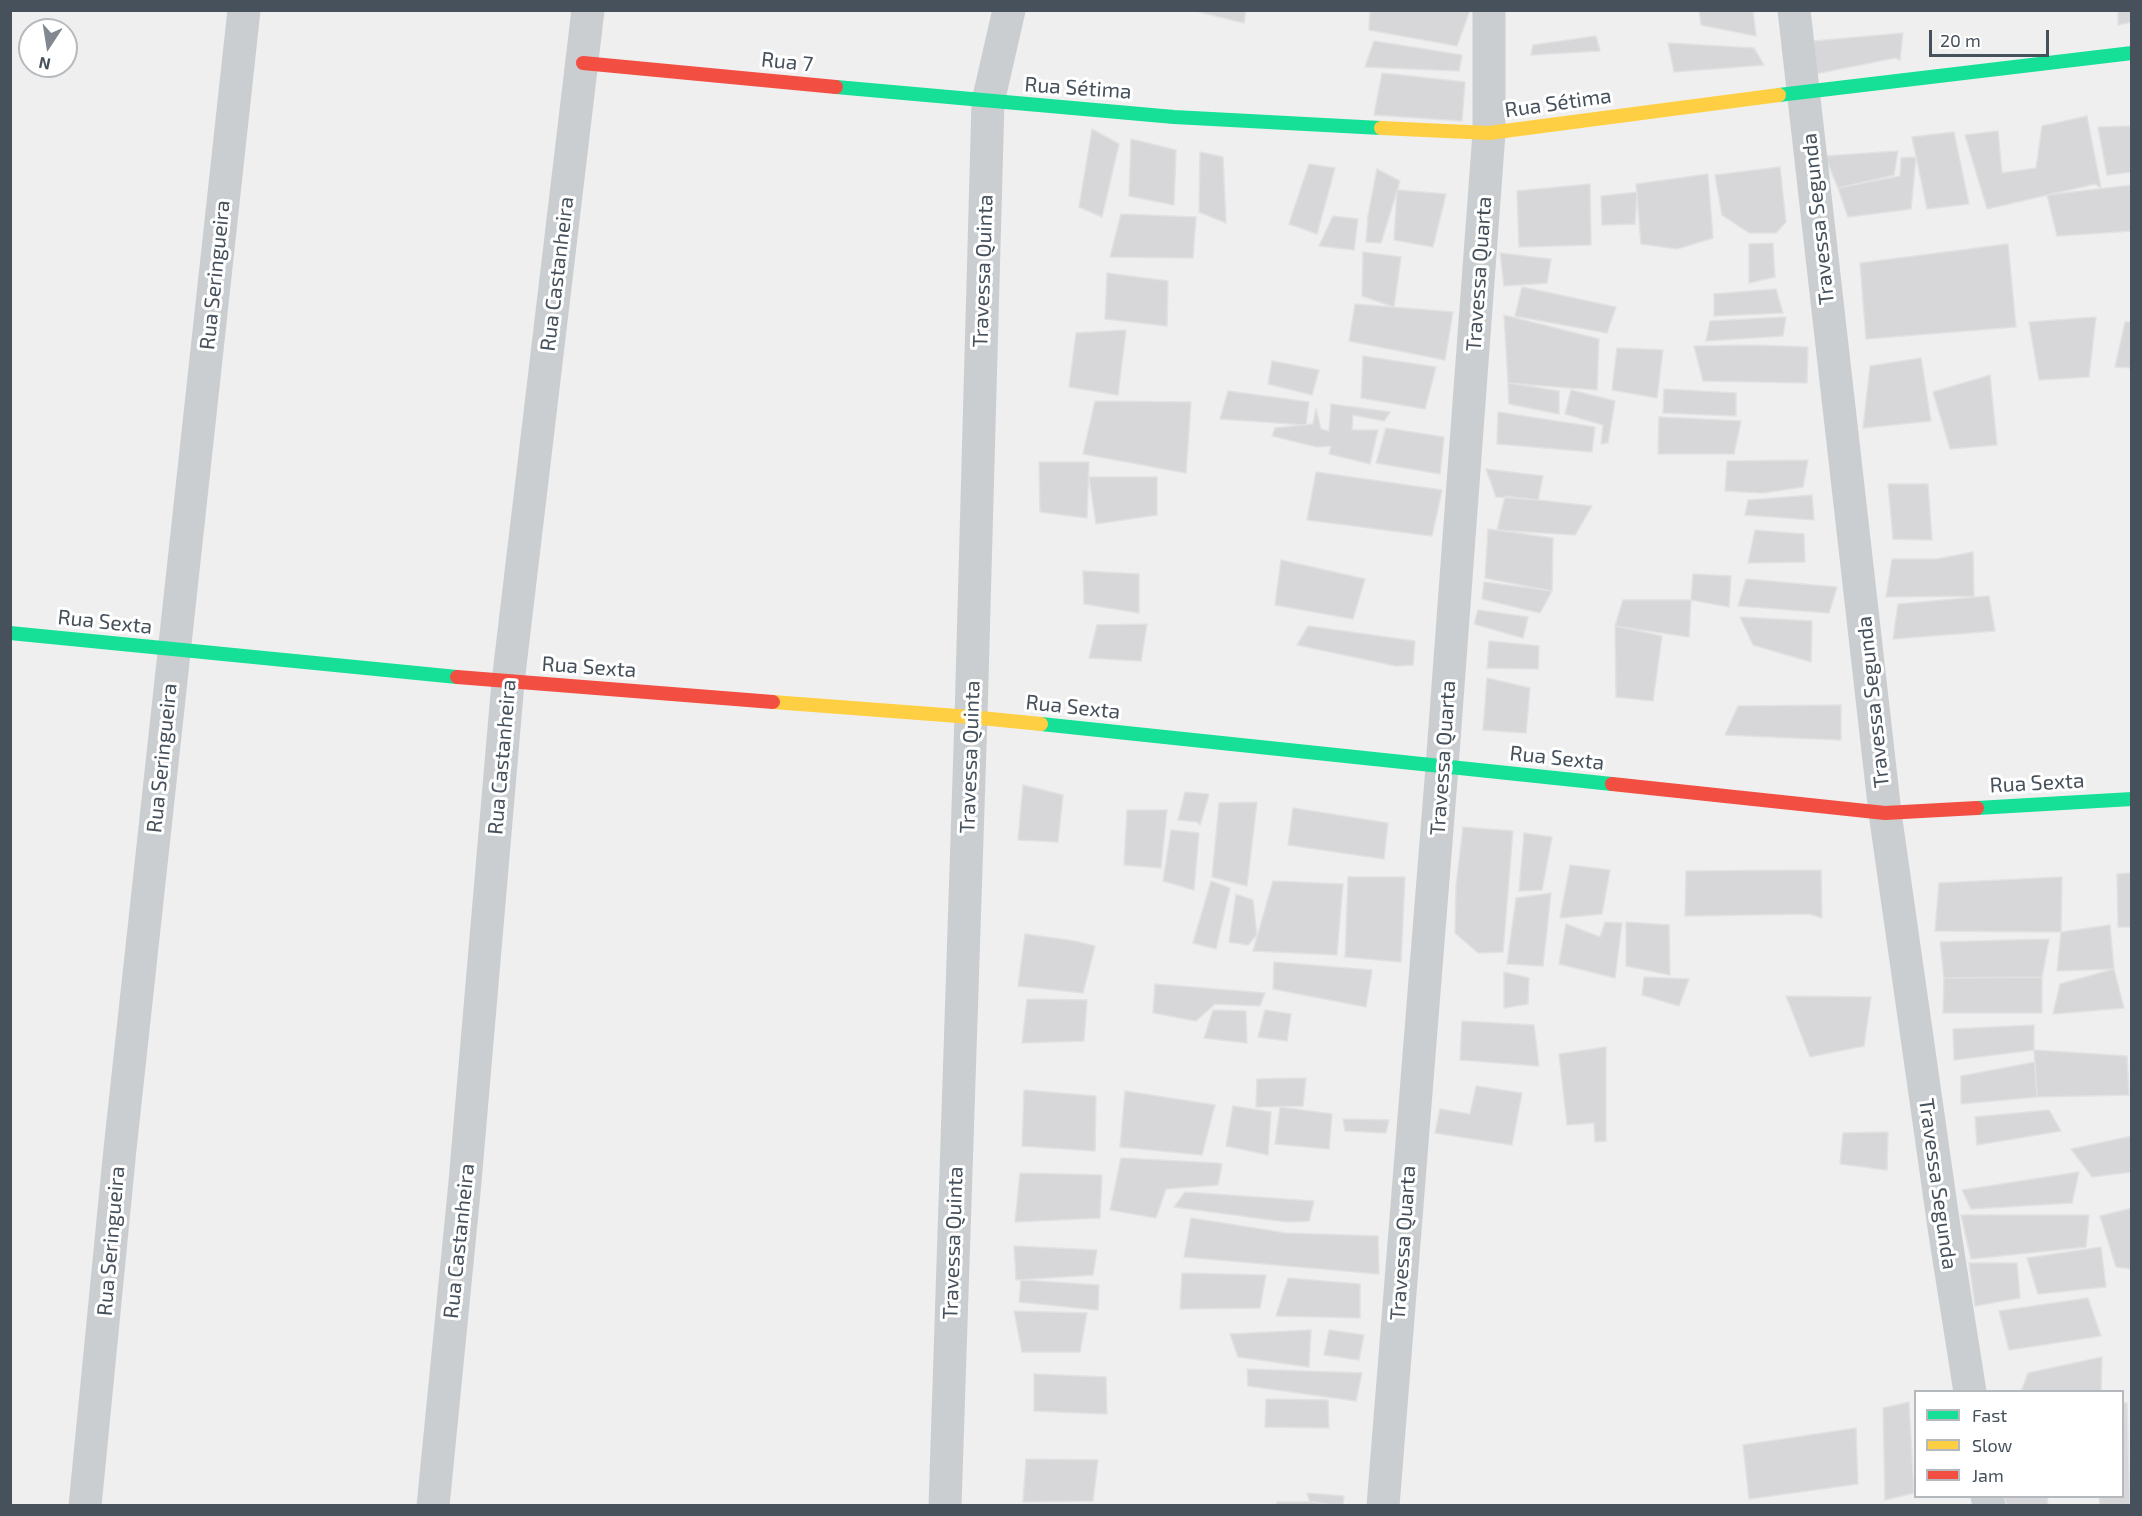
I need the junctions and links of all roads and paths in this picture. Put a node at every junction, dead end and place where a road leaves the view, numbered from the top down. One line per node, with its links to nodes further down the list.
1 (244, 10): 12 (street, Rua Seringueira)
2 (588, 10): 7 (street, Rua Castanheira)
3 (1009, 10): 9 (street, Travessa Quinta)
4 (1490, 10): 10 (street, Travessa Quarta)
5 (1794, 10): 8 (street, Travessa Segunda)
6 (2132, 53): 8 (street, Rua Sétima)
7 (583, 63): 9 (street, Rua 7); 13 (street, Rua Castanheira)
8 (1803, 92): 10 (street, Rua Sétima); 17 (street, Travessa Segunda)
9 (988, 102): 10 (street, Rua Sétima); 14 (street, Travessa Quinta)
10 (1489, 133): 15 (street, Travessa Quarta)
11 (10, 633): 12 (street, Rua Sexta)
12 (174, 650): 13 (street, Rua Sexta); 19 (street, Rua Seringueira)
13 (508, 682): 14 (street, Rua Sexta); 20 (street, Rua Castanheira)
14 (971, 717): 15 (street, Rua Sexta); 21 (street, Travessa Quinta)
15 (1442, 767): 17 (street, Rua Sexta); 22 (street, Travessa Quarta)
16 (2132, 799): 17 (street, Rua Sexta)
17 (1885, 813): 18 (street, Travessa Segunda)
18 (1970, 1390)
19 (85, 1506)
20 (433, 1506)
21 (945, 1506)
22 (1383, 1506)

